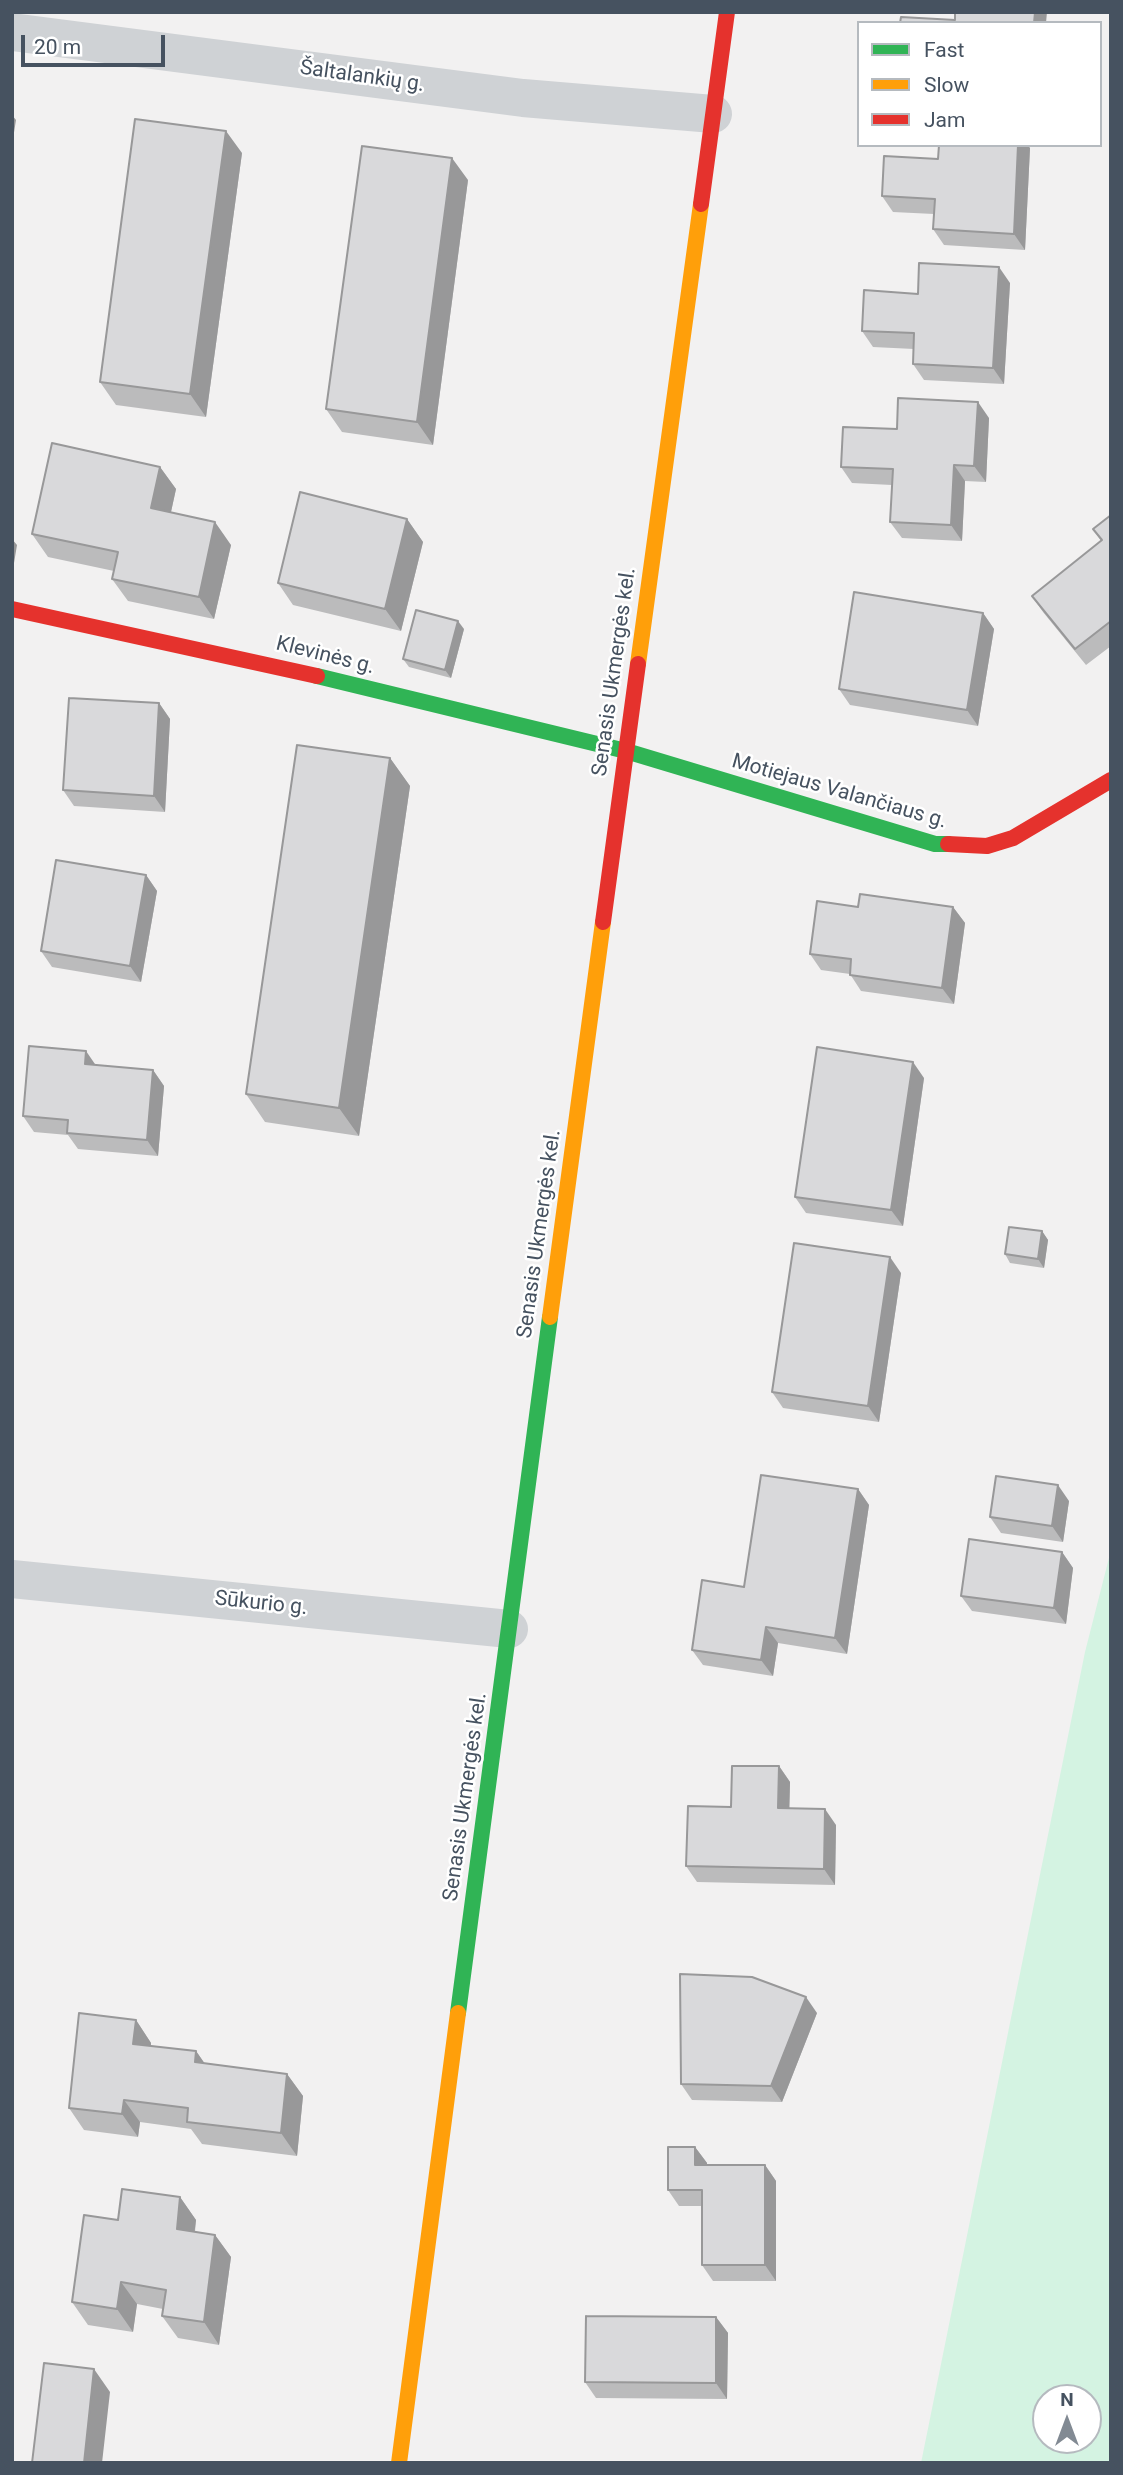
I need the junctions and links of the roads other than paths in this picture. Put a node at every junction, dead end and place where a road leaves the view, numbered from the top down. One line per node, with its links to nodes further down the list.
1 (727, 12): 3 (main road, Senasis Ukmergės kel.)
2 (12, 32): 3 (street, Šaltalankių g.)
3 (713, 114): 5 (main road, Senasis Ukmergės kel.)
4 (12, 609): 5 (main road, Klevinės g.)
5 (626, 751): 6 (main road, Motiejaus Valančiaus g.); 8 (main road, Senasis Ukmergės kel.)
6 (1111, 780)
7 (12, 1579): 8 (street, Sūkurio g.)
8 (509, 1629): 9 (main road, Senasis Ukmergės kel.)
9 (399, 2463)

